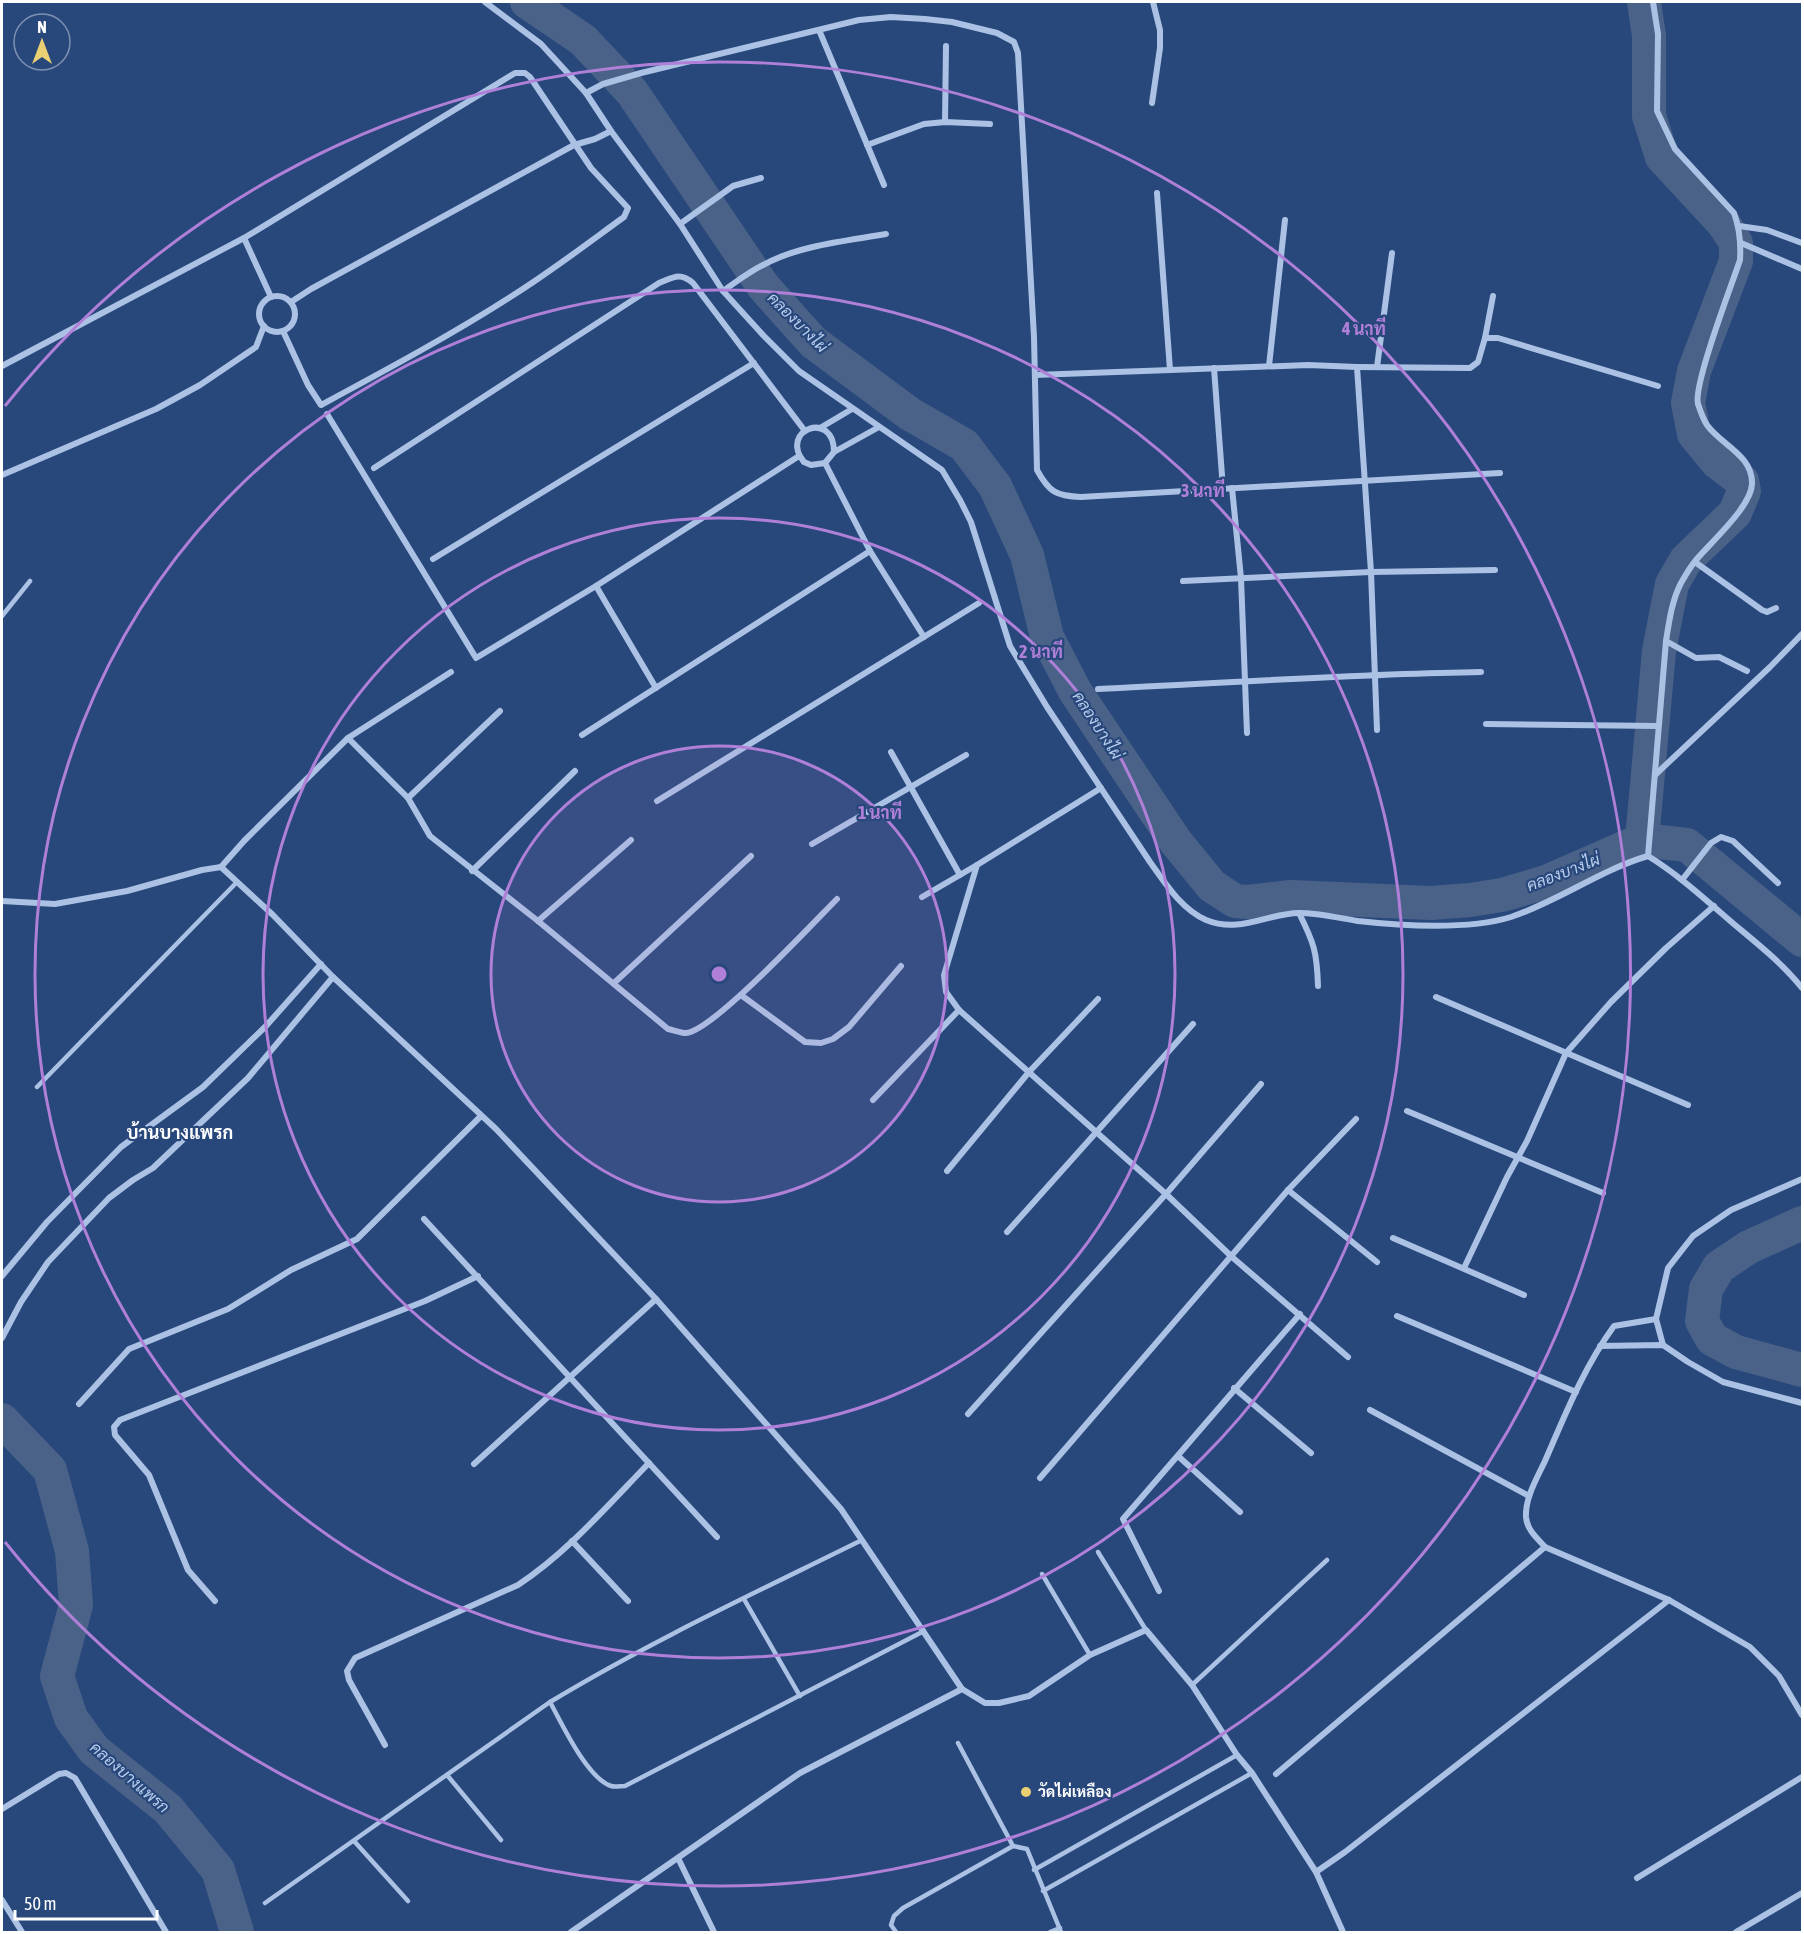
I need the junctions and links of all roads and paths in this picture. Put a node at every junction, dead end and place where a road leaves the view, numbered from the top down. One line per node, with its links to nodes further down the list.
1 (485, 2): 6 (street)
2 (1153, 2): 7 (street)
3 (1653, 2): 18 (street)
4 (819, 30): 6 (street); 12 (street); 39 (street)
5 (946, 46): 8 (street)
6 (586, 93): 10 (street)
7 (1152, 103)
8 (945, 122): 9 (street); 12 (street)
9 (990, 124)
10 (611, 131): 11 (street); 17 (street)
11 (574, 145): 20 (street); 28 (street); 30 (street)
12 (867, 145): 14 (street)
13 (761, 178): 17 (street)
14 (884, 185)
15 (1157, 193): 38 (street)
16 (1285, 220): 34 (street)
17 (680, 224): 25 (street)
18 (1739, 226): 21 (street); 22 (street)
19 (886, 234): 25 (street)
20 (244, 238): 27 (street); 33 (street)
21 (1741, 243): 24 (street); 57 (street)
22 (1803, 243)
23 (1392, 253): 36 (street)
24 (1803, 268)
25 (723, 291): 41 (street)
26 (1493, 296): 31 (street)
27 (272, 297): 28 (street); 29 (street)
28 (291, 302): 30 (street)
29 (264, 326): 30 (street); 51 (street)
30 (283, 331)
31 (1485, 338): 36 (street); 40 (street)
32 (754, 363): 45 (street); 49 (street); 56 (street)
33 (2, 366)
34 (1269, 366): 35 (street); 37 (street)
35 (1358, 367): 36 (street); 52 (street)
36 (1377, 367)
37 (1215, 368): 38 (street); 54 (street)
38 (1170, 370): 39 (street)
39 (1035, 375): 54 (street)
40 (1658, 386)
41 (852, 410): 43 (street); 44 (street)
42 (327, 414): 63 (street)
43 (879, 427): 46 (street); 89 (street)
44 (820, 428): 45 (street); 46 (street)
45 (805, 430): 47 (street)
46 (834, 452): 48 (street)
47 (799, 456): 48 (street); 63 (street)
48 (825, 463): 55 (street)
49 (374, 468)
50 (1500, 473): 52 (street)
51 (2, 474)
52 (1365, 480): 53 (street); 59 (street)
53 (1232, 488): 54 (street); 60 (street)
54 (1223, 489)
55 (870, 551): 68 (street); 75 (street)
56 (434, 559)
57 (1695, 562): 65 (street); 69 (street)
58 (1495, 570): 59 (street)
59 (1371, 572): 60 (street); 73 (street)
60 (1241, 578): 62 (street); 74 (street)
61 (30, 581): 66 (lane)
62 (1183, 581)
63 (596, 586): 75 (street)
64 (980, 603): 68 (street)
65 (1776, 608)
66 (2, 616)
67 (1803, 634): 87 (street)
68 (924, 637): 91 (street)
69 (1666, 641): 70 (street); 79 (street)
70 (1747, 671)
71 (451, 672): 83 (street)
72 (1481, 672): 73 (street)
73 (1375, 674): 74 (street); 80 (street)
74 (1244, 682): 76 (street); 81 (street)
75 (656, 688): 82 (street)
76 (1098, 689)
77 (500, 711): 90 (street)
78 (1486, 724): 79 (street)
79 (1658, 726): 87 (street)
80 (1377, 729)
81 (1247, 733)
82 (582, 735)
83 (348, 738): 90 (street); 97 (street)
84 (891, 752): 88 (street)
85 (966, 755): 88 (street)
86 (575, 771): 98 (street)
87 (1654, 776): 95 (street)
88 (910, 787): 93 (street); 99 (street)
89 (1101, 788): 96 (street); 107 (street)
90 (408, 798): 98 (street)
91 (657, 801)
92 (631, 840): 108 (street)
93 (812, 844)
94 (752, 856): 112 (street)
95 (1648, 856): 100 (street); 107 (street)
96 (977, 865): 99 (street); 118 (street)
97 (221, 867): 101 (street); 105 (street)
98 (472, 871): 108 (street)
99 (960, 875): 103 (street)
100 (1682, 880): 102 (street); 106 (street)
101 (237, 882): 109 (street); 123 (lane)
102 (1778, 883)
103 (922, 897)
104 (837, 899): 115 (street)
105 (2, 901)
106 (1714, 906): 114 (street); 120 (street)
107 (1299, 913): 113 (street)
108 (538, 921): 112 (street)
109 (321, 964): 111 (street); 142 (street)
110 (901, 966): 115 (street)
111 (333, 977): 127 (street); 149 (street)
112 (614, 983): 115 (street)
113 (1318, 986)
114 (1803, 988)
115 (741, 995)
116 (1436, 997): 120 (street)
117 (1098, 999): 121 (street)
118 (959, 1010): 121 (street); 124 (street)
119 (1193, 1024): 129 (street)
120 (1566, 1053): 125 (street); 130 (street)
121 (1029, 1072): 129 (street); 131 (street)
122 (1261, 1084): 135 (street)
123 (37, 1087)
124 (873, 1100)
125 (1688, 1105)
126 (1407, 1111): 130 (street)
127 (481, 1116): 145 (street); 157 (street)
128 (1356, 1119): 133 (street)
129 (1096, 1132): 135 (street); 137 (street)
130 (1518, 1156): 134 (street); 141 (street)
131 (947, 1171)
132 (1803, 1179): 148 (street)
133 (1288, 1190): 139 (street); 140 (street)
134 (1603, 1193)
135 (1166, 1194): 139 (street); 159 (street)
136 (424, 1219): 143 (street)
137 (1007, 1232)
138 (1393, 1238): 141 (street)
139 (1232, 1257): 146 (street); 164 (street)
140 (1377, 1262)
141 (1464, 1268): 144 (street)
142 (3, 1276)
143 (478, 1276): 153 (street); 177 (street)
144 (1524, 1295)
145 (656, 1299): 153 (street); 168 (street)
146 (1300, 1314): 152 (street); 154 (street)
147 (1396, 1316): 155 (street)
148 (1656, 1319): 150 (street); 151 (street)
149 (2, 1338)
150 (1663, 1345): 151 (street); 156 (street)
151 (1600, 1346): 155 (street)
152 (1348, 1357)
153 (569, 1378): 162 (street); 163 (street)
154 (1234, 1388): 160 (street); 161 (street)
155 (1576, 1392): 165 (street)
156 (1803, 1403)
157 (79, 1404)
158 (1370, 1410): 165 (street)
159 (968, 1414)
160 (1311, 1453)
161 (1178, 1456): 166 (street); 174 (street)
162 (650, 1463): 167 (street); 169 (street)
163 (474, 1464)
164 (1040, 1478)
165 (1529, 1496): 170 (street)
166 (1240, 1512)
167 (717, 1536)
168 (862, 1540): 175 (lane); 180 (street)
169 (572, 1541): 178 (street); 188 (street)
170 (1545, 1547): 176 (street); 191 (street)
171 (1098, 1552): 179 (lane)
172 (1327, 1560): 182 (lane)
173 (1042, 1574): 181 (lane)
174 (1159, 1591)
175 (744, 1599): 184 (lane); 185 (lane)
176 (1669, 1600): 186 (street); 200 (street)
177 (215, 1601)
178 (628, 1601)
179 (1146, 1630): 181 (street); 182 (street)
180 (924, 1631): 183 (street); 184 (lane)
181 (1090, 1655): 183 (street)
182 (1192, 1685): 189 (street)
183 (962, 1689): 198 (street)
184 (800, 1696): 185 (lane)
185 (550, 1702): 192 (lane)
186 (1803, 1715)
187 (958, 1743): 197 (lane)
188 (385, 1745)
189 (1237, 1755): 190 (street); 199 (lane)
190 (1252, 1773): 200 (street); 202 (lane)
191 (1276, 1774)
192 (447, 1775): 195 (lane); 196 (lane)
193 (1803, 1777): 201 (street)
194 (2, 1809): 209 (street)
195 (354, 1840): 205 (lane); 206 (lane)
196 (501, 1840)
197 (1013, 1846): 199 (lane); 212 (lane)
198 (678, 1858): 210 (street); 211 (street)
199 (1034, 1870): 202 (lane)
200 (1316, 1872): 214 (street)
201 (1638, 1878)
202 (1043, 1891): 207 (lane)
203 (1803, 1893): 215 (street)
204 (2, 1899): 208 (street)
205 (408, 1901)
206 (265, 1903)
207 (1060, 1930): 213 (lane)
208 (22, 1932)
209 (166, 1932)
210 (572, 1932)
211 (714, 1932)
212 (896, 1932)
213 (1050, 1932)
214 (1343, 1932)
215 (1736, 1932)

